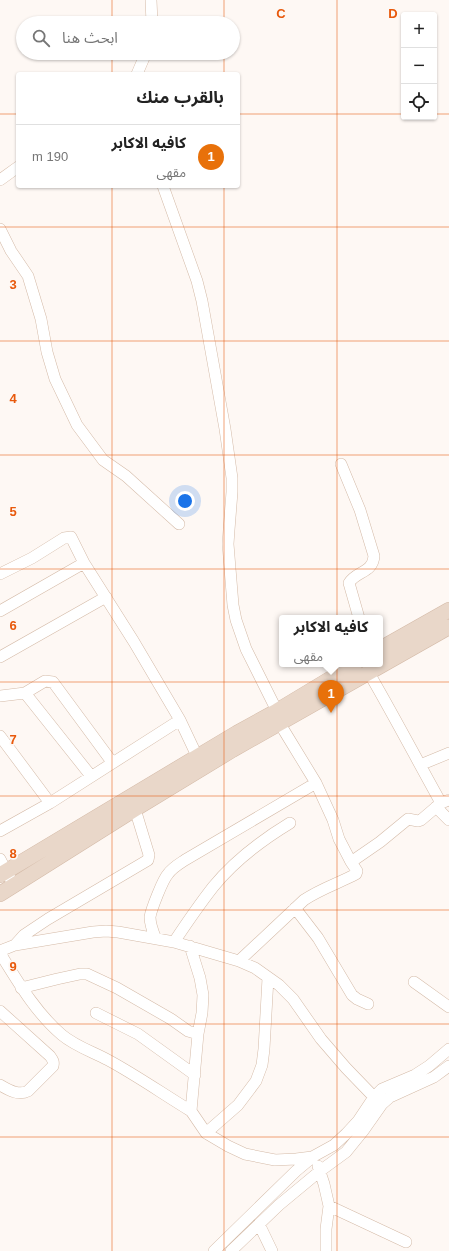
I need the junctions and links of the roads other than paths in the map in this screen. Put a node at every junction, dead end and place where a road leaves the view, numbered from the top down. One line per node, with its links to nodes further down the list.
1 (152, 0): 2 (street)
2 (152, 16)
3 (143, 60): 4 (street)
4 (138, 72)
5 (16, 168): 6 (street)
6 (0, 180)
7 (165, 188): 26 (street)
8 (0, 229): 10 (street)
9 (342, 464): 16 (street)
10 (179, 524)
11 (84, 562): 12 (street); 13 (street); 15 (street)
12 (0, 574)
13 (106, 597): 19 (street); 27 (street)
14 (449, 610): 18 (main road)
15 (0, 612)
16 (358, 615)
17 (449, 627): 20 (main road)
18 (383, 647)
19 (0, 657)
20 (383, 665)
21 (351, 667): 26 (main road)
22 (379, 667): 23 (main road)
23 (369, 673): 26 (main road); 32 (street)
24 (24, 693): 25 (street); 31 (street); 33 (street)
25 (0, 696)
26 (278, 718): 30 (main road); 34 (street); 37 (main road)
27 (180, 720): 30 (street); 31 (street)
28 (0, 736): 35 (street)
29 (449, 754): 32 (street)
30 (197, 756): 42 (main road)
31 (112, 762): 33 (street)
32 (420, 765): 36 (street)
33 (91, 776): 35 (street)
34 (316, 783): 41 (street); 46 (street)
35 (50, 802): 40 (street)
36 (442, 804): 38 (street); 41 (street)
37 (135, 810): 43 (main road); 48 (street)
38 (449, 820)
39 (290, 823): 47 (street)
40 (0, 831)
41 (350, 862): 45 (street)
42 (2, 868): 43 (street)
43 (14, 886): 44 (main road)
44 (0, 894)
45 (295, 908): 51 (street); 55 (street)
46 (156, 939): 47 (street); 48 (street)
47 (174, 942): 49 (street)
48 (15, 945): 50 (street)
49 (190, 946): 51 (street); 59 (street)
50 (0, 952): 54 (street)
51 (239, 961): 52 (street)
52 (268, 978): 64 (street); 66 (street)
53 (414, 982): 56 (street)
54 (21, 988): 59 (street); 65 (street)
55 (368, 1004)
56 (449, 1007)
57 (0, 1010): 63 (street)
58 (96, 1013): 62 (street)
59 (198, 1034): 62 (street)
60 (449, 1049): 64 (street)
61 (449, 1066): 68 (street)
62 (195, 1075): 65 (street)
63 (0, 1085)
64 (374, 1097): 67 (street)
65 (191, 1111): 66 (street)
66 (206, 1133): 67 (street)
67 (313, 1157): 68 (street); 72 (street)
68 (320, 1171): 69 (street); 70 (street)
69 (329, 1206): 71 (street); 75 (street)
70 (259, 1224): 73 (street); 74 (street)
71 (406, 1242)
72 (214, 1251)
73 (231, 1251)
74 (272, 1251)
75 (326, 1251)

